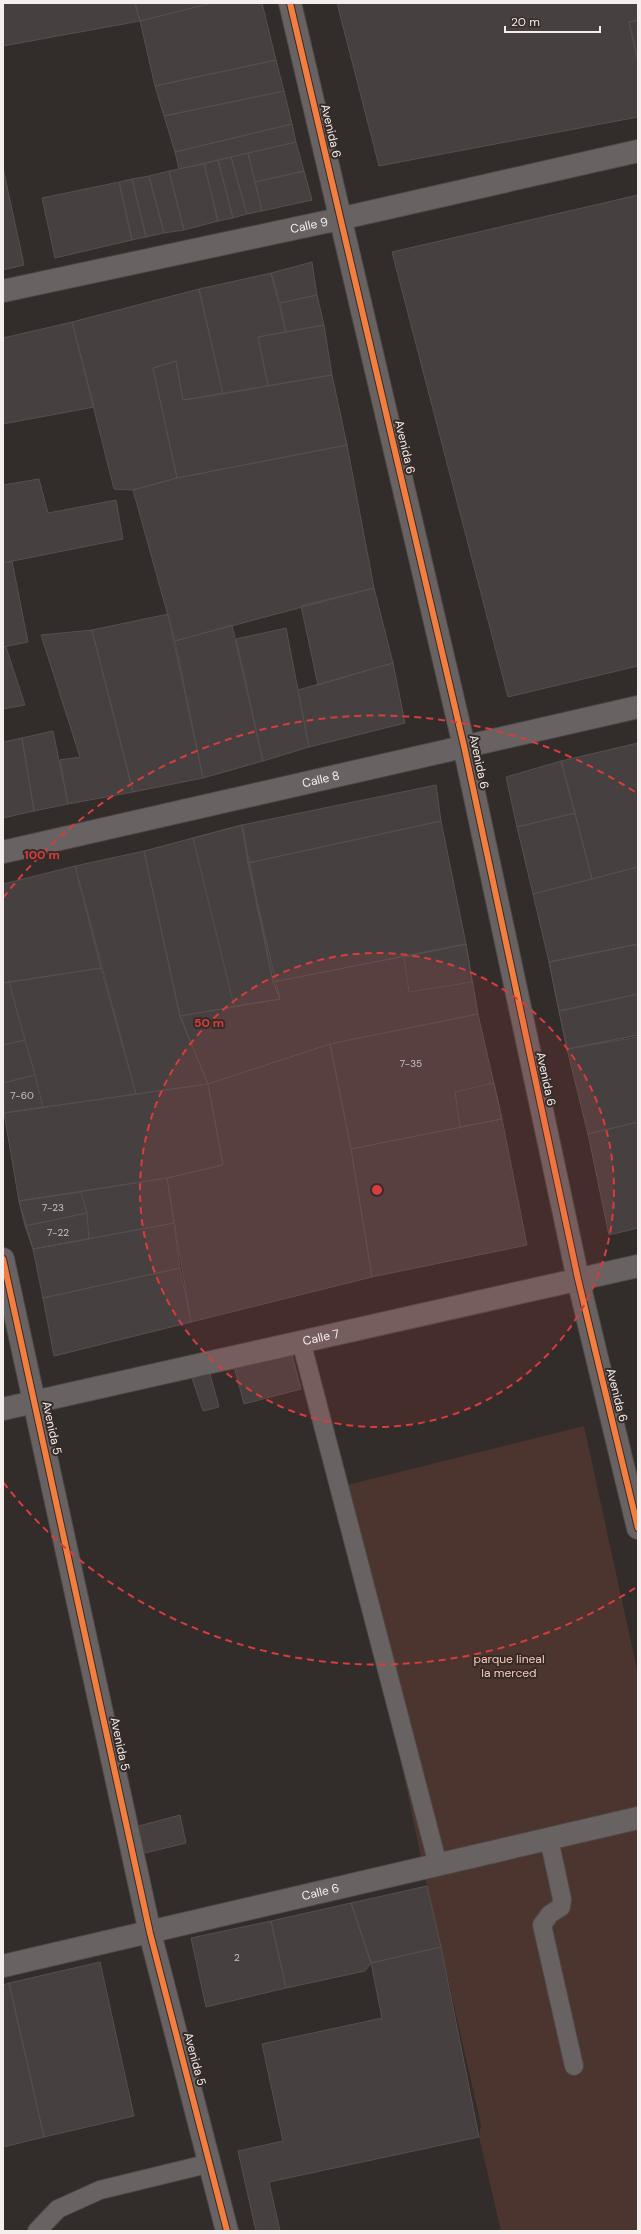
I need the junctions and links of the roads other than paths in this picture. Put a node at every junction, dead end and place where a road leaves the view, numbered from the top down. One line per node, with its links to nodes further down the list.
1 (290, 3): 3 (street, Avenida 6)
2 (638, 150): 3 (street, Calle 9)
3 (339, 219): 4 (street, Calle 9); 6 (street, Avenida 6)
4 (3, 291)
5 (638, 707): 6 (street, Calle 8)
6 (464, 746): 7 (street, Calle 8); 10 (street, Avenida 6)
7 (3, 852)
8 (3, 1259): 12 (street, Avenida 5)
9 (638, 1266): 10 (street, Calle 7)
10 (578, 1279): 11 (street, Calle 7); 14 (street, Avenida 6)
11 (301, 1341): 12 (street, Calle 7); 17 (lane)
12 (35, 1402): 13 (street, Calle 7); 18 (street, Avenida 5)
13 (3, 1409)
14 (638, 1528)
15 (638, 1818): 16 (street, Calle 6)
16 (549, 1839): 17 (street, Calle 6); 20 (lane)
17 (438, 1865): 18 (street, Calle 6)
18 (150, 1933): 19 (street, Calle 6); 21 (street, Avenida 5)
19 (3, 1966)
20 (574, 2066)
21 (211, 2163): 22 (lane); 23 (street, Avenida 5)
22 (37, 2231)
23 (227, 2231)

